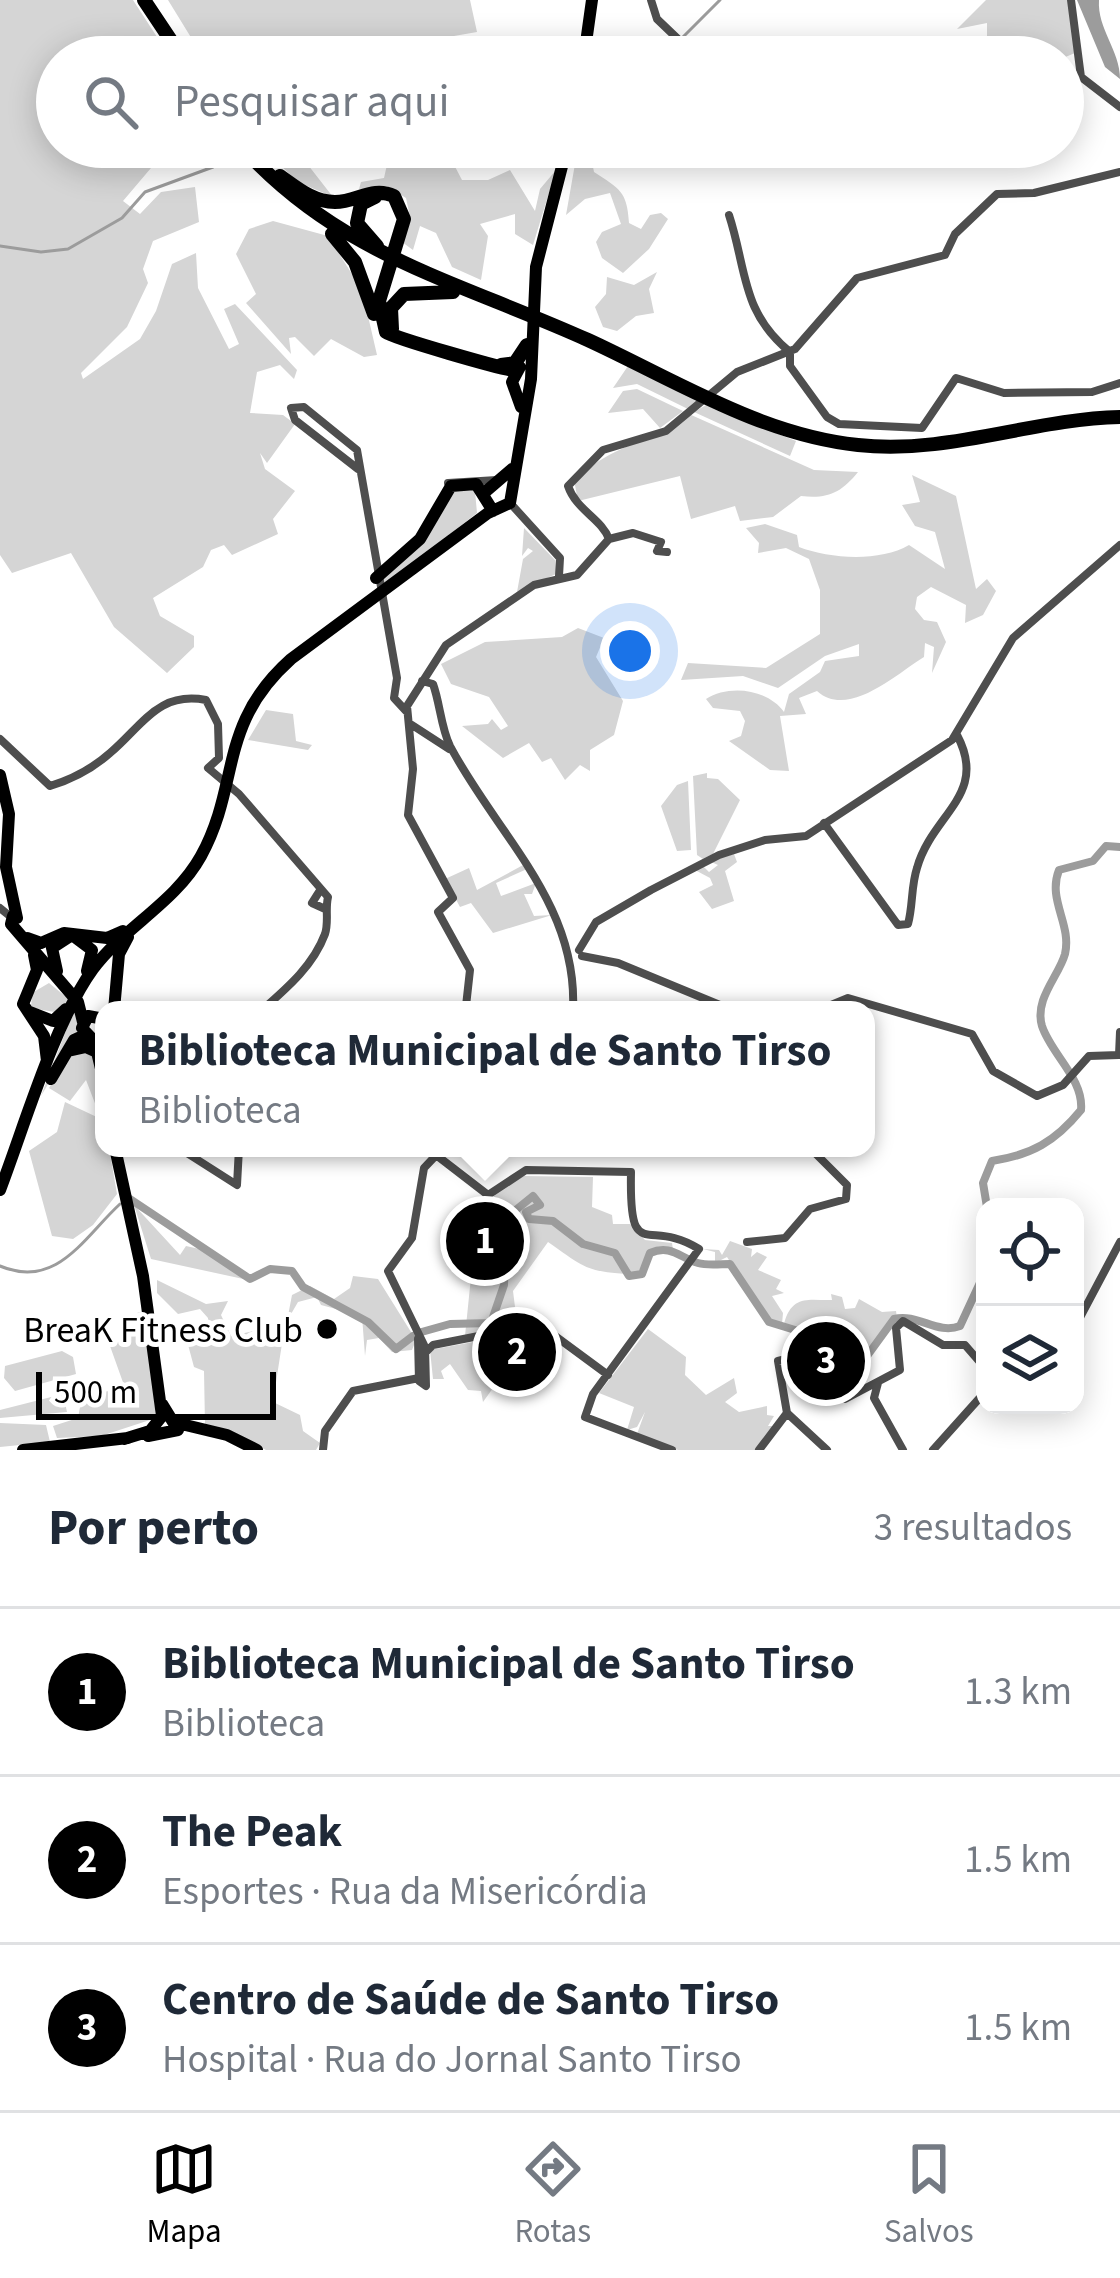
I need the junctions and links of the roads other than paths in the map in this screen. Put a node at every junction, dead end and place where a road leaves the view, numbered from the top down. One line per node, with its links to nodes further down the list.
1 (144, 0): 6 (highway)
2 (154, 0): 7 (highway)
3 (592, 0): 8 (main road)
4 (651, 0): 9 (street)
5 (1071, 0): 10 (street)
6 (168, 36)
7 (177, 36)
8 (587, 36)
9 (675, 36)
10 (1076, 36)
11 (1084, 78): 12 (street)
12 (1120, 107)
13 (264, 168): 19 (highway)
14 (273, 168): 17 (highway)
15 (565, 168): 25 (main road)
16 (1120, 172): 29 (street)
17 (280, 176): 20 (highway); 21 (highway)
18 (729, 215): 29 (street)
19 (317, 217): 23 (highway); 24 (highway)
20 (397, 243): 21 (highway); 22 (highway)
21 (377, 246): 33 (highway)
22 (387, 272): 24 (highway); 26 (highway)
23 (495, 301): 26 (highway); 33 (highway)
24 (374, 314): 28 (highway)
25 (531, 327): 27 (main road); 31 (main road)
26 (403, 342): 28 (highway)
27 (527, 345): 30 (highway); 31 (main road)
28 (427, 349): 30 (highway)
29 (790, 352): 32 (street); 37 (street)
30 (472, 360): 31 (highway)
31 (520, 377): 34 (main road); 36 (main road)
32 (1120, 383)
33 (1120, 414)
34 (516, 452): 36 (main road); 36 (street)
35 (358, 469): 35 (street); 43 (street)
36 (497, 497): 42 (street); 43 (main road); 52 (main road)
37 (609, 539): 38 (street); 42 (street)
38 (661, 542)
39 (1120, 545): 40 (street)
40 (1105, 562): 41 (street); 46 (street)
41 (1120, 562)
42 (569, 566): 44 (street)
43 (378, 570): 44 (street)
44 (408, 695): 47 (street); 47 (street); 59 (street)
45 (0, 740): 58 (street)
46 (957, 740): 49 (street); 49 (street)
47 (452, 750): 54 (street)
48 (0, 775): 50 (main road)
49 (824, 823): 54 (street)
50 (4, 828): 51 (main road)
51 (11, 913): 53 (main road)
52 (132, 928): 53 (main road); 56 (main road); 57 (main road)
53 (26, 938): 55 (main road); 56 (main road); 70 (main road)
54 (575, 953): 60 (street); 61 (street)
55 (57, 973): 56 (main road); 64 (main road)
56 (76, 992): 63 (main road); 70 (main road); 71 (main road)
57 (115, 1001)
58 (272, 1001)
59 (467, 1001)
60 (573, 1001)
61 (713, 1001)
62 (875, 1006): 69 (street)
63 (95, 1029)
64 (95, 1030)
65 (95, 1031): 67 (main road)
66 (1118, 1032): 69 (street)
67 (67, 1051): 68 (main road); 71 (main road)
68 (95, 1051)
69 (1119, 1055)
70 (47, 1065): 72 (main road)
71 (28, 1122): 72 (main road)
72 (14, 1153): 79 (main road)
73 (121, 1157): 91 (main road)
74 (193, 1157): 75 (street)
75 (238, 1157)
76 (431, 1157): 83 (street)
77 (442, 1157): 85 (street)
78 (818, 1157): 80 (street)
79 (0, 1190)
80 (747, 1242)
81 (1120, 1242): 82 (street)
82 (1084, 1310)
83 (422, 1343): 85 (street); 93 (street)
84 (976, 1358): 86 (street)
85 (608, 1375): 96 (street)
86 (878, 1383): 87 (street); 88 (street)
87 (861, 1392): 88 (street); 90 (street)
88 (874, 1398): 99 (street)
89 (976, 1402): 100 (street)
90 (787, 1413): 97 (street); 98 (street)
91 (170, 1424): 92 (main road); 95 (main road)
92 (92, 1446): 94 (main road)
93 (324, 1448)
94 (23, 1450)
95 (257, 1450)
96 (672, 1450)
97 (759, 1450)
98 (827, 1450)
99 (903, 1450)
100 (933, 1450)

